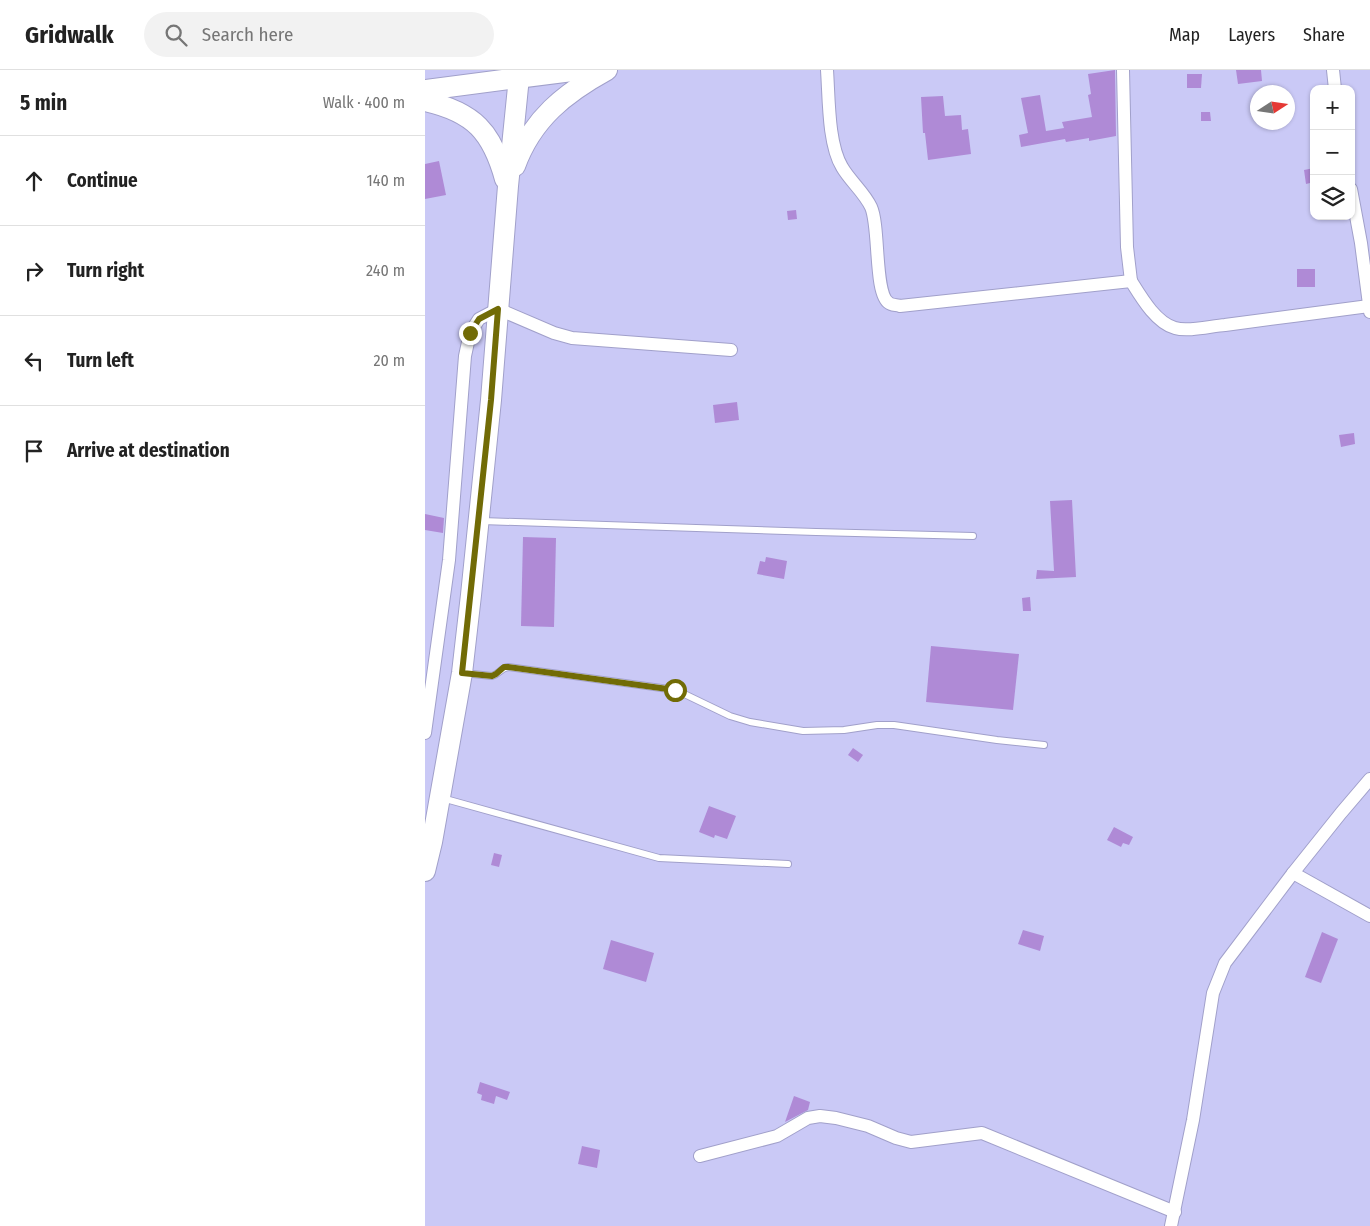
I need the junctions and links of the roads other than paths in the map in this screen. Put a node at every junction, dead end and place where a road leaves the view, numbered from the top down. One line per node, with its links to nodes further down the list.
1 (580, 70): 6 (main road)
2 (607, 70): 10 (main road)
3 (827, 70): 12 (street)
4 (1123, 70): 12 (street)
5 (1333, 70): 7 (street)
6 (519, 77): 8 (main road); 10 (main road)
7 (1335, 85)
8 (425, 90)
9 (425, 101): 10 (main road)
10 (508, 187): 13 (main road)
11 (1355, 210): 14 (street)
12 (1131, 281): 14 (street)
13 (498, 309): 15 (street); 16 (main road); 19 (street)
14 (1369, 310)
15 (731, 350)
16 (478, 520): 17 (lane); 18 (main road)
17 (973, 536)
18 (462, 673): 20 (lane); 22 (main road)
19 (425, 734)
20 (1044, 744)
21 (1370, 779): 26 (street)
22 (440, 797): 23 (main road); 24 (lane)
23 (429, 844): 25 (main road)
24 (788, 864)
25 (425, 871)
26 (1293, 873): 27 (street); 29 (street)
27 (1370, 916)
28 (700, 1156): 29 (street)
29 (1175, 1212): 30 (street)
30 (1171, 1226)

